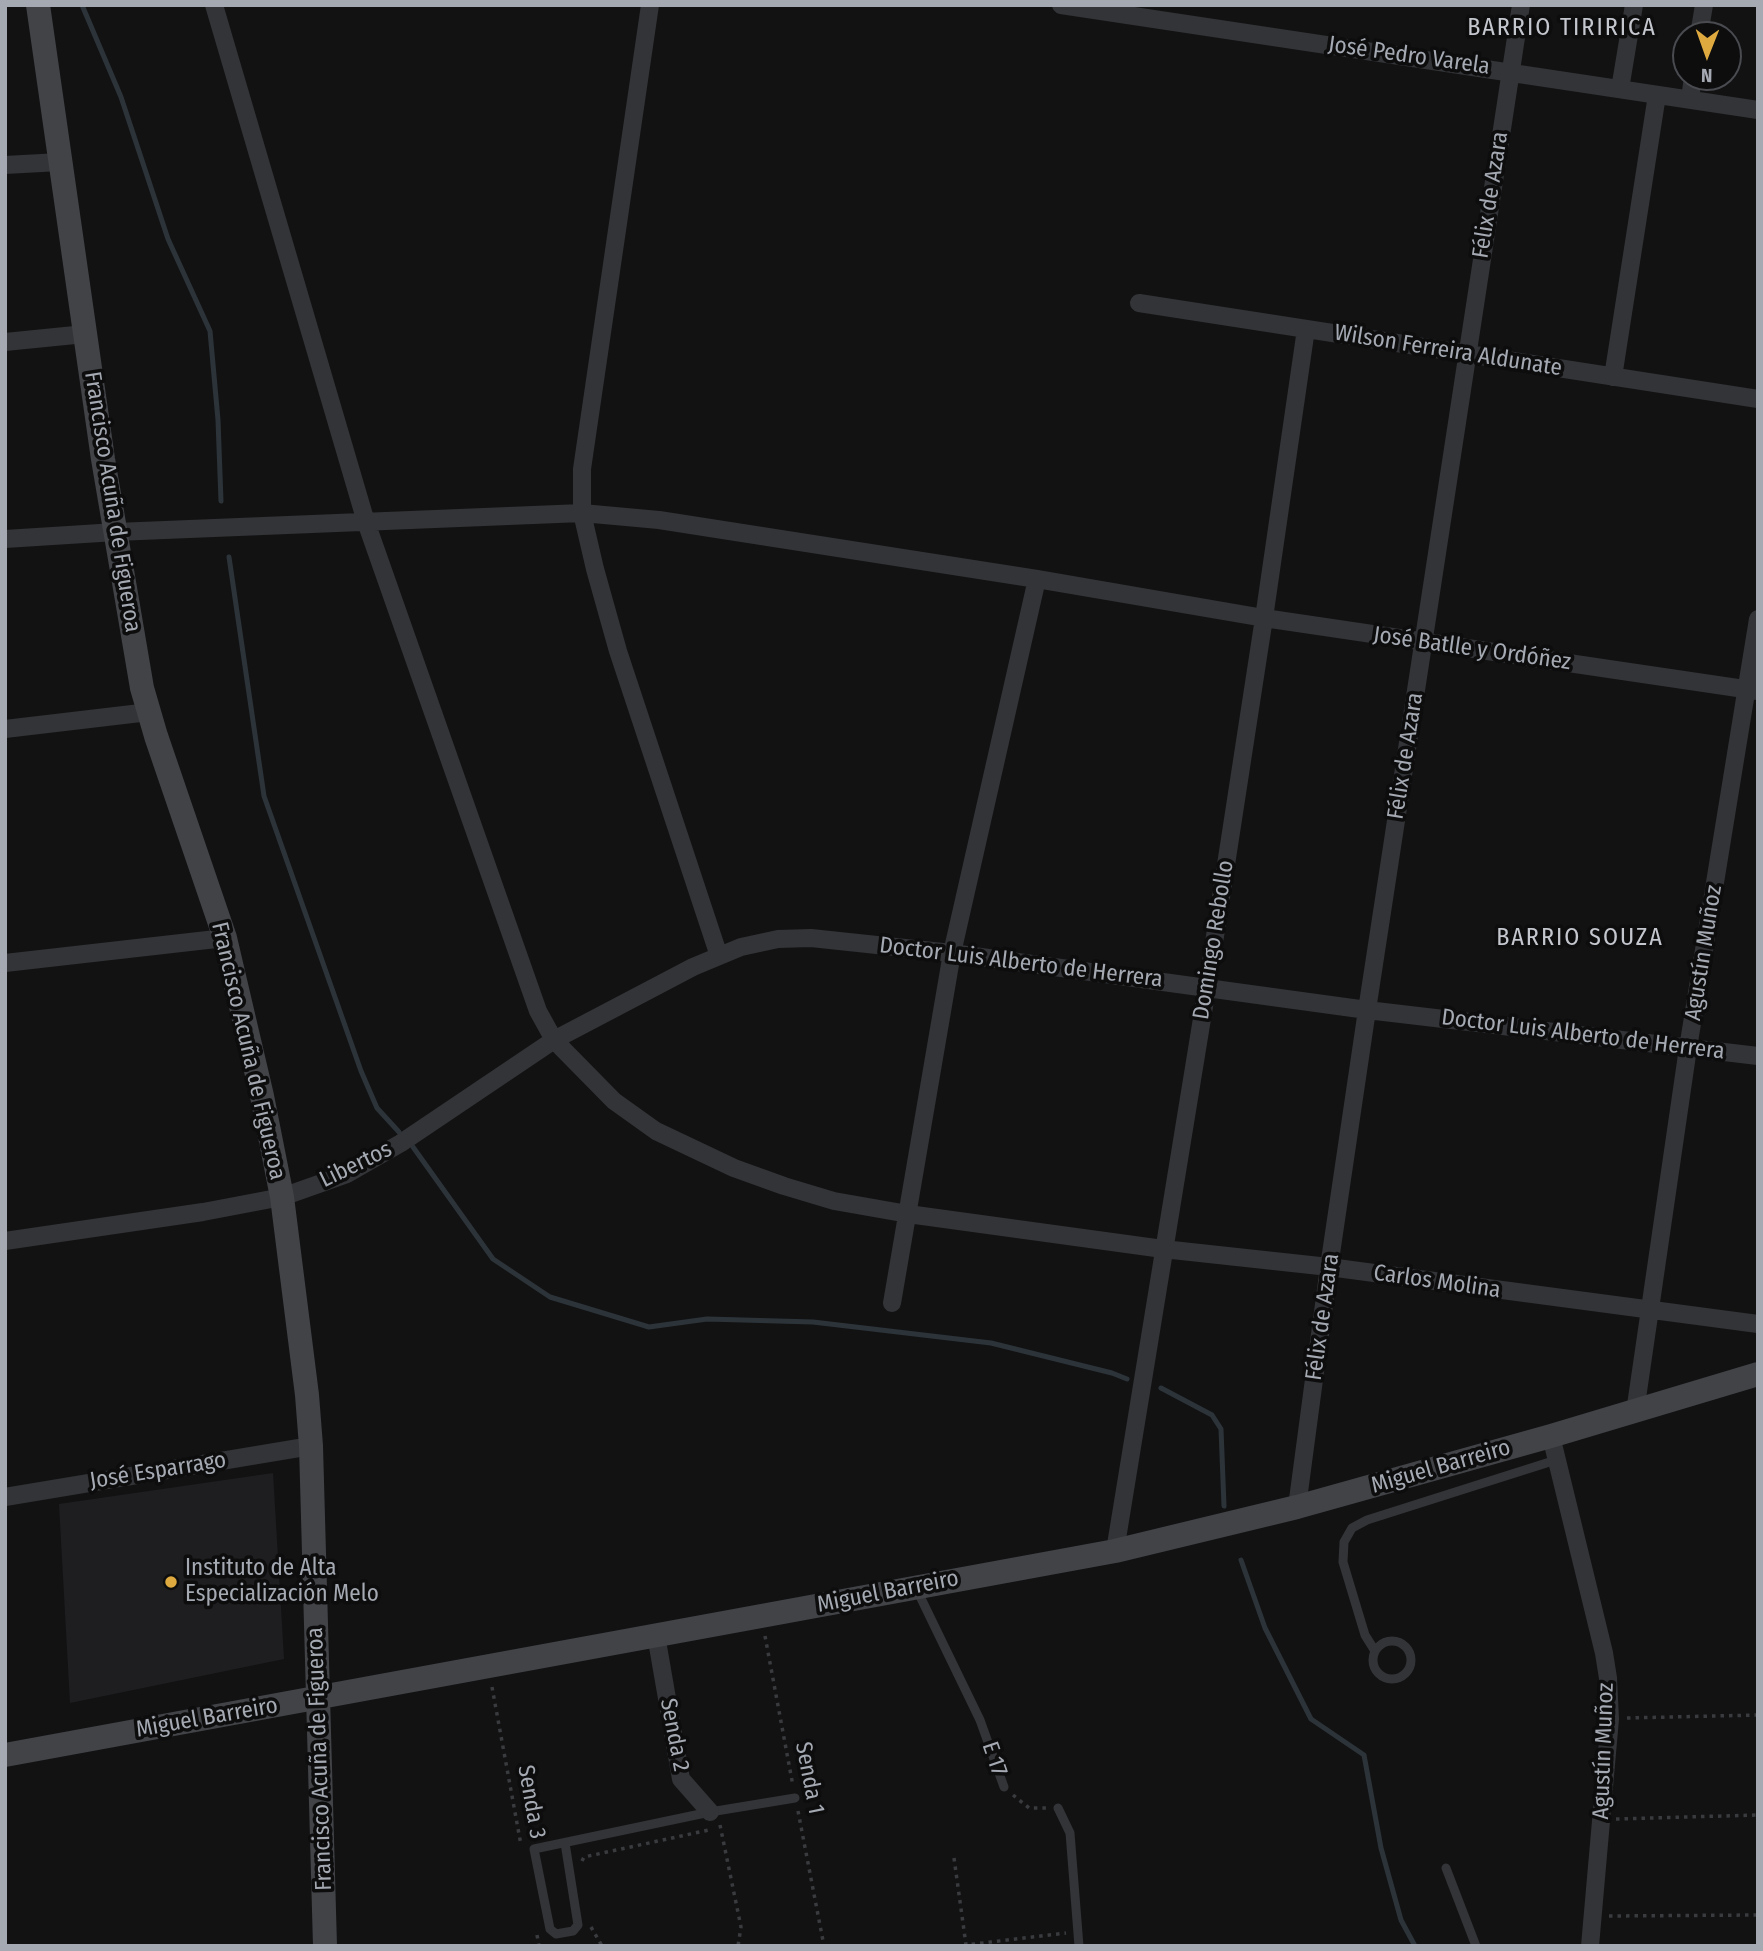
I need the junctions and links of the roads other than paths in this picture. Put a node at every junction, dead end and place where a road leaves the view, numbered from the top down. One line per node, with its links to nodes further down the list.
1 (38, 5): 13 (street, Francisco Acuña de Figueroa)
2 (214, 5): 23 (street, Carlos Molina)
3 (650, 5): 22 (street)
4 (1060, 5): 7 (street, José Pedro Varela)
5 (1521, 5): 7 (street, Félix de Azara)
6 (1634, 5): 8 (street)
7 (1510, 71): 8 (street, José Pedro Varela); 19 (street, Félix de Azara)
8 (1620, 89): 10 (street, José Pedro Varela)
9 (1691, 91): 11 (street)
10 (1657, 95): 11 (street, José Pedro Varela); 20 (street)
11 (1690, 99): 12 (street, José Pedro Varela)
12 (1758, 110)
13 (60, 162): 14 (street); 17 (street, Francisco Acuña de Figueroa)
14 (5, 165)
15 (1139, 303): 16 (street, Wilson Ferreira Aldunate)
16 (1306, 329): 19 (street, Wilson Ferreira Aldunate); 27 (street, Domingo Rebollo)
17 (85, 334): 18 (street); 24 (street, Francisco Acuña de Figueroa)
18 (5, 342)
19 (1466, 354): 20 (street, Wilson Ferreira Aldunate); 29 (street, Félix de Azara)
20 (1613, 377): 21 (street, Wilson Ferreira Aldunate)
21 (1758, 399)
22 (582, 513): 23 (street, José Batlle y Ordóñez); 26 (street, José Batlle y Ordóñez); 35 (street)
23 (366, 522): 24 (street, José Batlle y Ordóñez); 39 (street, Carlos Molina)
24 (116, 532): 25 (street, José Batlle y Ordóñez); 31 (street, Francisco Acuña de Figueroa)
25 (5, 539)
26 (1037, 579): 27 (street, José Batlle y Ordóñez); 34 (street)
27 (1264, 618): 29 (street, José Batlle y Ordóñez); 37 (street, Domingo Rebollo)
28 (1758, 619): 30 (street, Agustín Muñoz)
29 (1424, 642): 30 (street, José Batlle y Ordóñez); 38 (street, Félix de Azara)
30 (1752, 690): 40 (street, Agustín Muñoz)
31 (149, 712): 32 (street); 33 (street, Francisco Acuña de Figueroa)
32 (5, 729)
33 (225, 938): 36 (street); 42 (street, Francisco Acuña de Figueroa)
34 (952, 953): 35 (street, Doctor Luis Alberto de Herrera); 37 (street, Doctor Luis Alberto de Herrera); 43 (street)
35 (719, 956): 39 (street, Doctor Luis Alberto de Herrera)
36 (5, 963)
37 (1206, 988): 38 (street, Doctor Luis Alberto de Herrera); 45 (street, Domingo Rebollo)
38 (1367, 1010): 40 (street, Doctor Luis Alberto de Herrera); 46 (street, Félix de Azara)
39 (554, 1040): 42 (street, Libertos); 43 (street, Carlos Molina)
40 (1688, 1048): 41 (street, Doctor Luis Alberto de Herrera); 48 (street, Agustín Muñoz)
41 (1758, 1056)
42 (282, 1197): 44 (street, Libertos); 52 (street, Francisco Acuña de Figueroa)
43 (908, 1214): 45 (street, Carlos Molina); 47 (street)
44 (5, 1241)
45 (1163, 1249): 46 (street, Carlos Molina); 56 (street, Domingo Rebollo)
46 (1329, 1267): 48 (street, Carlos Molina); 55 (street, Félix de Azara)
47 (892, 1303)
48 (1651, 1310): 49 (street, Carlos Molina); 51 (street, Agustín Muñoz)
49 (1758, 1324)
50 (1758, 1374): 51 (street, Miguel Barreiro)
51 (1634, 1412): 53 (street, Miguel Barreiro)
52 (311, 1446): 54 (street, José Esparrago); 60 (street, Francisco Acuña de Figueroa)
53 (1554, 1448): 55 (street, Miguel Barreiro); 59 (lane); 71 (street, Agustín Muñoz)
54 (5, 1497)
55 (1297, 1507): 56 (street, Miguel Barreiro)
56 (1115, 1551): 57 (street, Miguel Barreiro)
57 (915, 1587): 58 (street, Miguel Barreiro); 62 (lane, E 17)
58 (656, 1635): 60 (street, Miguel Barreiro); 65 (street, Senda 2)
59 (1375, 1651): 59 (lane)
60 (319, 1698): 61 (street, Miguel Barreiro); 68 (street, Francisco Acuña de Figueroa)
61 (5, 1755)
62 (1004, 1787)
63 (795, 1798): 65 (lane)
64 (1058, 1808): 69 (lane)
65 (710, 1812): 66 (lane)
66 (565, 1843): 66 (lane)
67 (1446, 1868): 70 (lane)
68 (325, 1946)
69 (1079, 1946)
70 (1476, 1946)
71 (1590, 1946)

